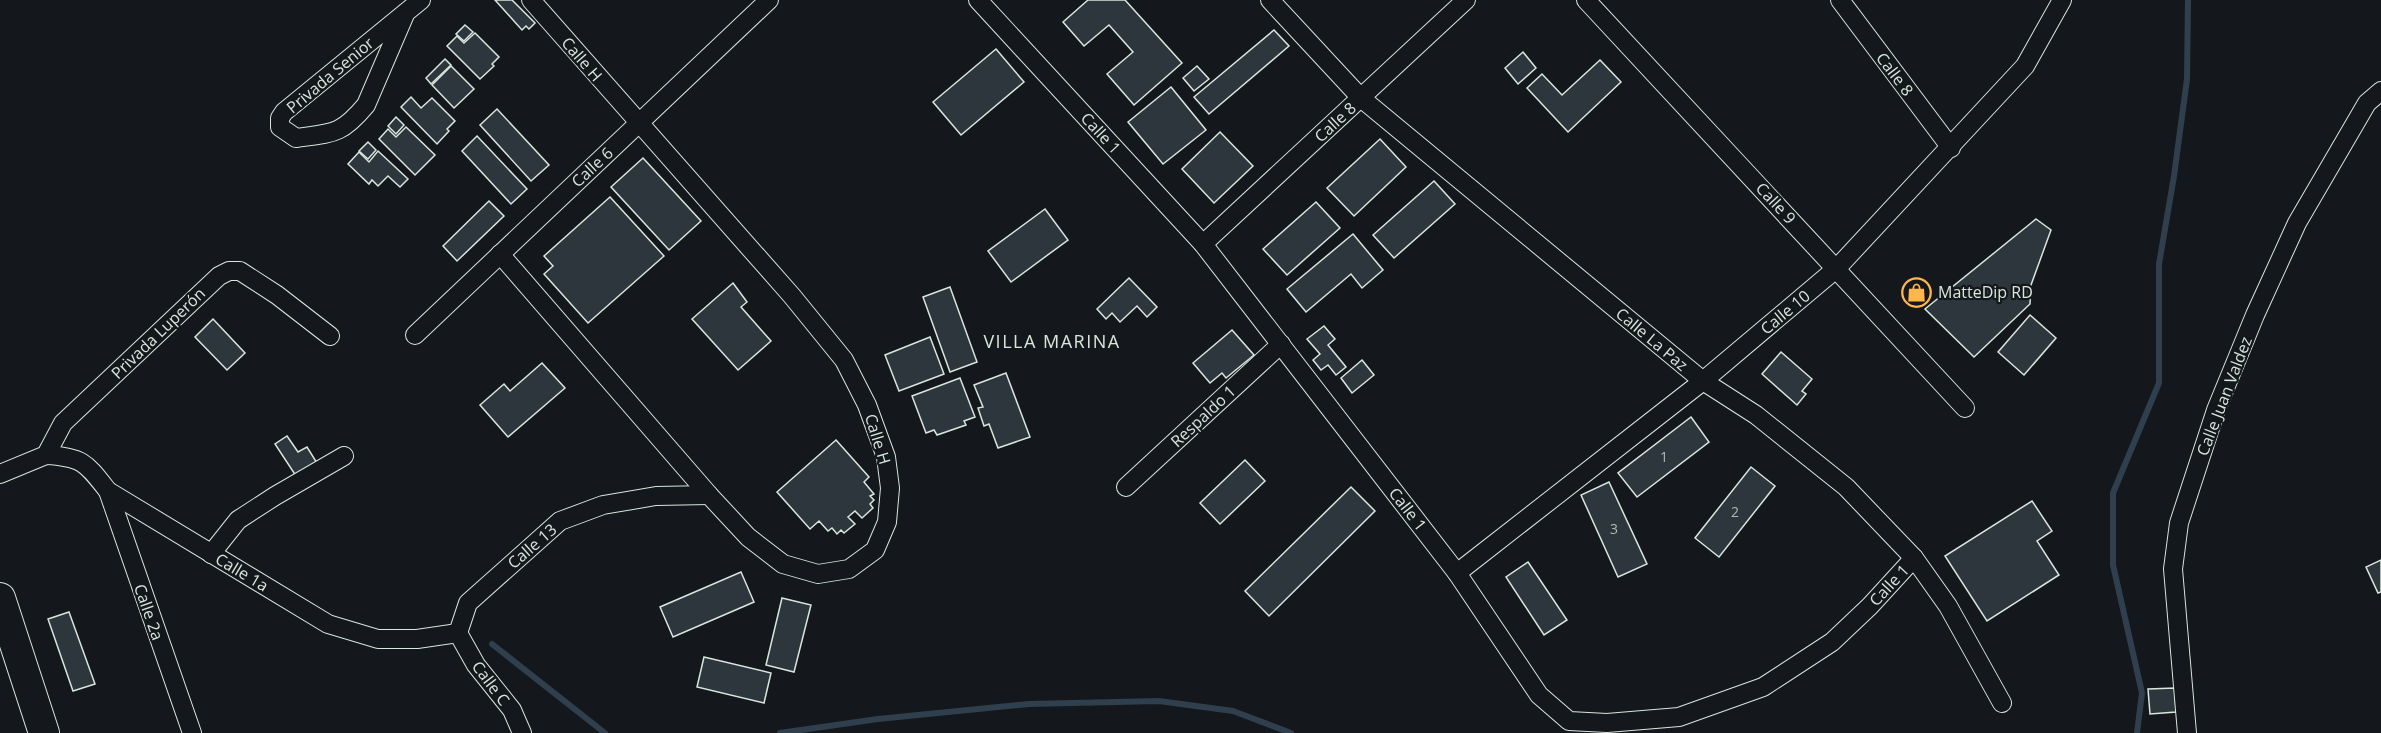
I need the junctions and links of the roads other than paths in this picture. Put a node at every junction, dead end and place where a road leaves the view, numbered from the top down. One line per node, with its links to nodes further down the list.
1 (421, 0): 10 (street, Privada Senior)
2 (531, 0): 13 (street, Calle H)
3 (769, 0): 13 (street, Calle 6)
4 (978, 0): 15 (street, Calle 1)
5 (1270, 0): 12 (street, Calle La Paz)
6 (1466, 0): 12 (street, Calle 8)
7 (1586, 0): 17 (street, Calle 9)
8 (1840, 0): 14 (street, Calle 8)
9 (2062, 0): 14 (street, Calle 10)
10 (406, 12): 10 (street, Privada Senior)
11 (2381, 91): 40 (street, Calle Juan Valdez)
12 (1361, 99): 15 (street, Calle 8); 21 (street, Calle La Paz)
13 (639, 123): 16 (street, Calle 6); 28 (street, Calle H)
14 (1951, 148): 17 (street, Calle 10)
15 (1203, 244): 20 (street, Calle 1)
16 (500, 254): 18 (street, Calle 6); 28 (street, Calle H)
17 (1837, 268): 21 (street, Calle 10); 22 (street, Calle 9)
18 (415, 335)
19 (330, 336): 23 (street, Privada Luperón)
20 (1281, 344): 26 (street, Respaldo 1); 31 (street, Calle 1)
21 (1703, 381): 30 (street, Calle La Paz); 31 (street, Calle 10)
22 (1965, 408)
23 (46, 455): 25 (street); 27 (street, Calle 1a)
24 (344, 456): 29 (street)
25 (0, 474)
26 (1126, 487)
27 (108, 491): 29 (street, Calle 1a); 38 (street, Calle 2a)
28 (709, 495): 33 (street, Calle 13)
29 (211, 554): 33 (street, Calle 1a)
30 (1914, 558): 31 (street, Calle 1); 35 (street, Calle La Paz)
31 (1457, 573)
32 (0, 598): 34 (main road)
33 (458, 633): 39 (street, Calle C)
34 (34, 700): 36 (main road); 37 (main road)
35 (2002, 703)
36 (44, 733)
37 (52, 733)
38 (192, 733)
39 (522, 733)
40 (2187, 733)

